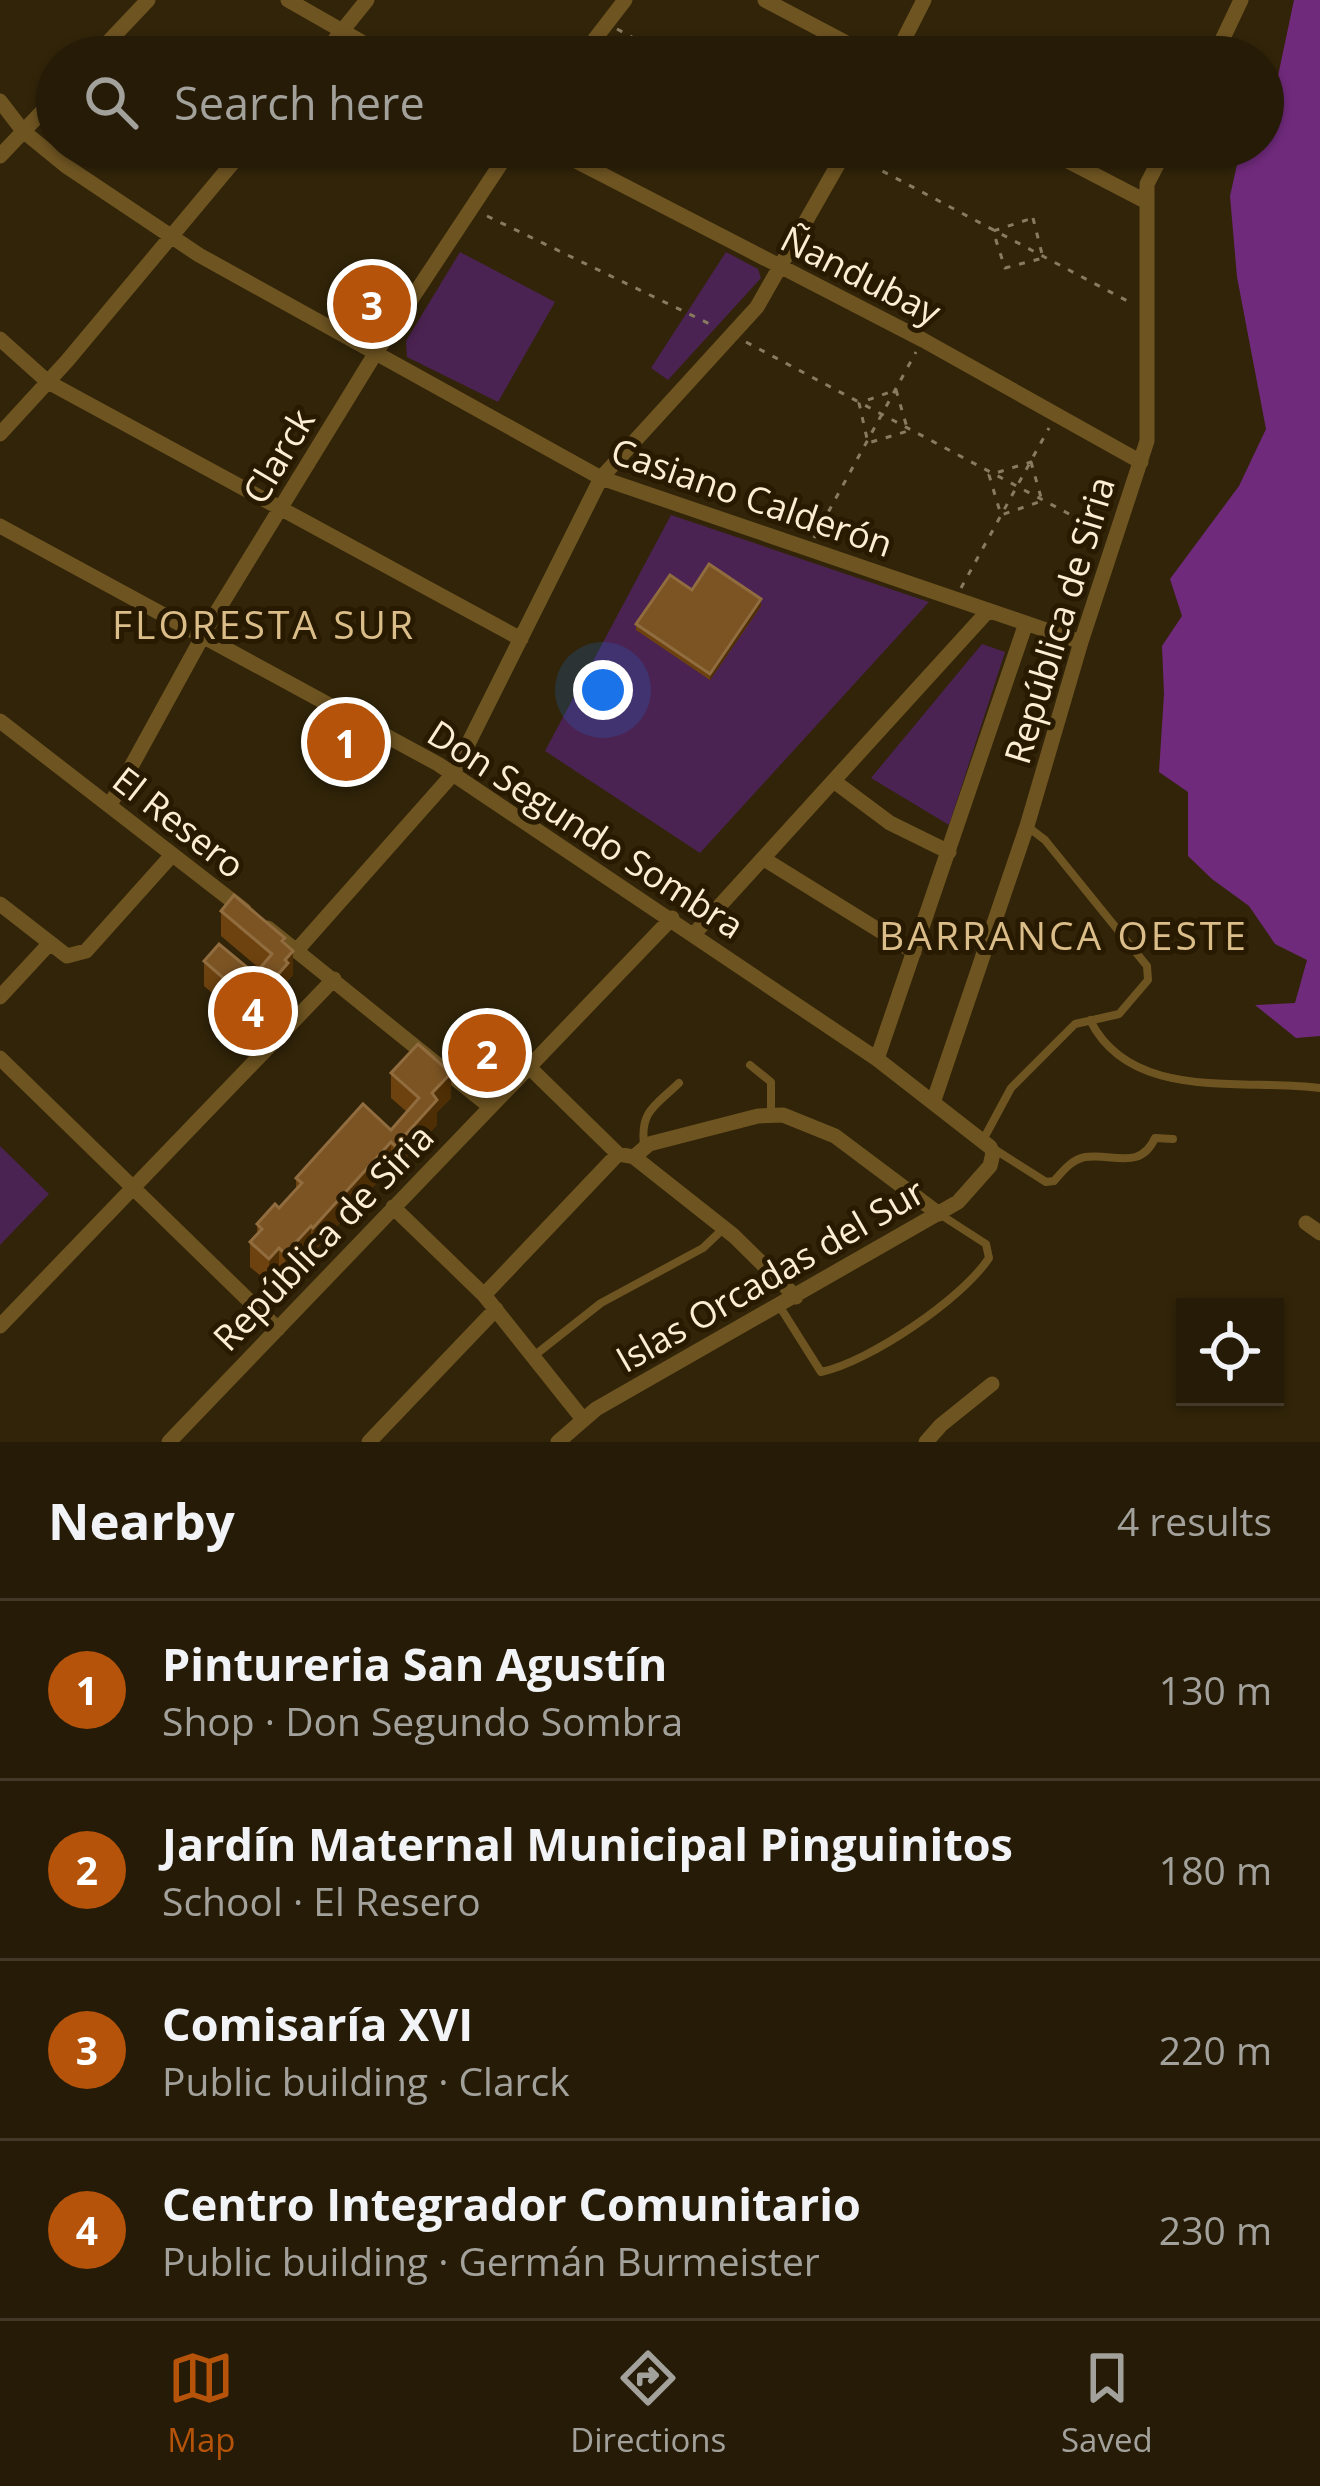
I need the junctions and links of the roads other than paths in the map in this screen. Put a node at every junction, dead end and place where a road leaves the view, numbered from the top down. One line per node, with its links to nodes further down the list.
1 (148, 0): 9 (street)
2 (288, 0): 8 (street)
3 (368, 0): 8 (street)
4 (625, 0): 12 (street)
5 (764, 0): 13 (street)
6 (924, 0): 14 (street)
7 (1241, 0): 15 (street)
8 (342, 31): 10 (street); 11 (street)
9 (114, 36)
10 (338, 36)
11 (351, 36)
12 (598, 36)
13 (833, 36)
14 (906, 36)
15 (1224, 36)
16 (0, 101): 18 (street, Casiano Calderón)
17 (36, 117): 18 (street)
18 (23, 131): 19 (street, Casiano Calderón); 20 (street)
19 (36, 142)
20 (0, 156)
21 (69, 168): 29 (street, Casiano Calderón)
22 (228, 168): 29 (street)
23 (498, 168): 32 (street, Clarck)
24 (589, 168): 30 (street, Ñandubay)
25 (837, 168): 30 (street)
26 (1081, 168): 28 (street)
27 (1155, 168): 28 (street, República de Siria)
28 (1147, 202): 35 (street, República de Siria)
29 (171, 236): 32 (street, Casiano Calderón); 33 (street)
30 (782, 268): 35 (street, Ñandubay); 36 (street)
31 (0, 339): 33 (street)
32 (375, 354): 36 (street, Casiano Calderón); 37 (street, Clarck)
33 (48, 382): 34 (street); 37 (street)
34 (0, 434)
35 (1141, 462): 43 (street, República de Siria)
36 (601, 478): 39 (street, Casiano Calderón); 42 (street)
37 (282, 508): 41 (street, Clarck); 42 (street)
38 (0, 526): 41 (street, Don Segundo Sombra)
39 (988, 611): 40 (street, Casiano Calderón); 46 (street, República de Siria)
40 (1026, 623): 43 (street, Casiano Calderón); 49 (street)
41 (204, 635): 45 (street, Don Segundo Sombra); 47 (street, Clarck)
42 (521, 639): 45 (street)
43 (1081, 642): 48 (street, República de Siria)
44 (0, 721): 47 (street, El Resero)
45 (453, 774): 53 (street, Don Segundo Sombra); 56 (street)
46 (835, 782): 49 (street); 51 (street, República de Siria)
47 (110, 806): 50 (street, El Resero)
48 (1027, 826): 60 (lane); 67 (street, República de Siria)
49 (949, 852): 57 (street)
50 (172, 856): 55 (street); 56 (street, El Resero)
51 (764, 859): 54 (street, República de Siria); 57 (street)
52 (0, 904): 55 (street)
53 (672, 918): 54 (street, Don Segundo Sombra); 64 (street, República de Siria)
54 (694, 934): 62 (street, Don Segundo Sombra)
55 (50, 944): 59 (street)
56 (297, 950): 58 (street, El Resero)
57 (914, 952): 62 (street)
58 (334, 979): 68 (street, El Resero); 73 (street)
59 (0, 997)
60 (1090, 1020): 66 (lane); 71 (lane)
61 (0, 1058): 73 (street)
62 (877, 1059): 67 (street, Don Segundo Sombra)
63 (750, 1065): 69 (lane)
64 (530, 1068): 68 (street, República de Siria); 72 (street)
65 (679, 1083): 72 (lane)
66 (1320, 1088)
67 (934, 1100): 71 (street, Don Segundo Sombra)
68 (489, 1106): 74 (street, República de Siria)
69 (772, 1114): 72 (street); 75 (street)
70 (1173, 1138): 71 (lane)
71 (986, 1143): 75 (street, Islas Orcadas del Sur)
72 (632, 1152): 76 (street); 77 (street)
73 (134, 1186): 81 (street); 82 (street)
74 (393, 1207): 77 (street); 82 (street, República de Siria)
75 (940, 1214): 78 (street, Islas Orcadas del Sur); 79 (lane)
76 (724, 1228): 78 (street); 83 (lane)
77 (484, 1295): 80 (street)
78 (796, 1298): 79 (street, Islas Orcadas del Sur)
79 (780, 1306): 85 (street, Islas Orcadas del Sur)
80 (496, 1309): 83 (street); 87 (street)
81 (0, 1326)
82 (278, 1330): 86 (street, República de Siria)
83 (535, 1355): 85 (street)
84 (992, 1384): 88 (street)
85 (570, 1432)
86 (169, 1442)
87 (369, 1442)
88 (926, 1442)

